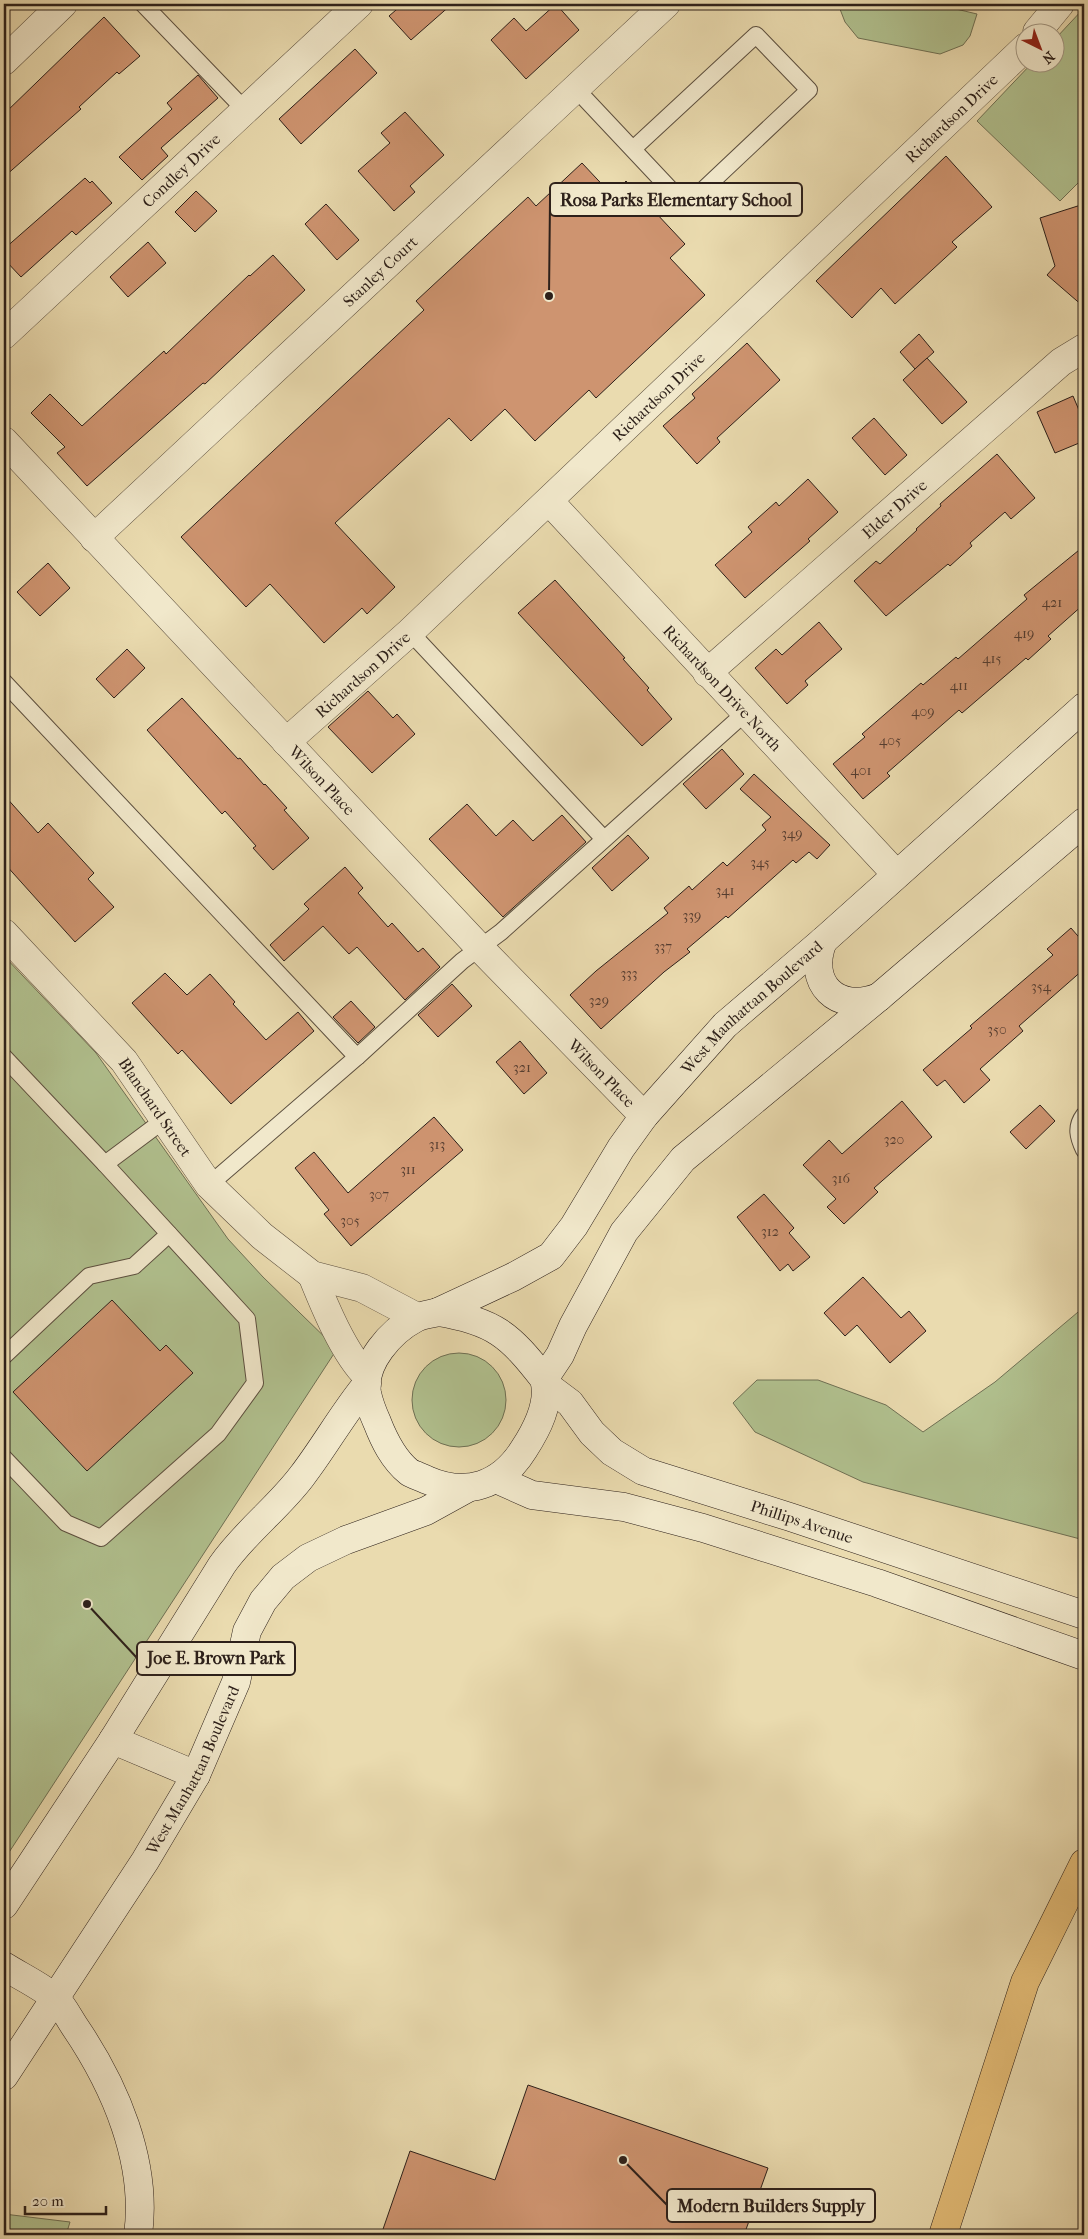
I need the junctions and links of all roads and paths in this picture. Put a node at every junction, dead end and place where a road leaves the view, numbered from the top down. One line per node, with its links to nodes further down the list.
1 (63, 4): 8 (street)
2 (143, 4): 10 (lane)
3 (359, 4): 10 (street, Condley Drive)
4 (666, 4): 9 (street, Stanley Court)
5 (1060, 4): 6 (street)
6 (1046, 22)
7 (1016, 57): 15 (street, Richardson Drive)
8 (4, 61)
9 (576, 89): 11 (lane); 16 (street, Stanley Court)
10 (245, 110): 12 (street, Condley Drive)
11 (633, 149): 11 (lane)
12 (4, 335)
13 (1084, 348): 18 (street, Elder Drive)
14 (4, 441): 16 (street, Wilson Place)
15 (549, 501): 17 (street, Richardson Drive); 18 (street, Richardson Drive North)
16 (94, 538): 22 (street, Wilson Place)
17 (410, 632): 22 (street, Richardson Drive); 24 (lane)
18 (707, 673): 21 (street, Richardson Drive North)
19 (4, 682): 31 (lane)
20 (1084, 707): 25 (street, West Manhattan Boulevard)
21 (745, 714): 24 (lane); 25 (street, Richardson Drive North)
22 (286, 742): 28 (street, Wilson Place)
23 (1084, 822): 29 (street)
24 (604, 839): 28 (lane)
25 (896, 874): 27 (street, West Manhattan Boulevard)
26 (4, 933): 34 (street, Blanchard Street)
27 (823, 941): 29 (street); 33 (street, West Manhattan Boulevard)
28 (479, 947): 31 (lane); 33 (street, Wilson Place)
29 (879, 997): 43 (street)
30 (4, 1057): 36 (lane)
31 (357, 1057): 37 (lane)
32 (1084, 1115): 35 (lane)
33 (644, 1116): 40 (street, West Manhattan Boulevard)
34 (164, 1120): 36 (lane); 37 (street, Blanchard Street)
35 (1084, 1150)
36 (105, 1164): 38 (lane)
37 (209, 1184): 39 (street, Blanchard Street)
38 (169, 1234): 41 (lane); 44 (lane)
39 (312, 1275): 40 (street); 42 (street)
40 (427, 1315): 42 (street); 43 (street)
41 (4, 1356)
42 (367, 1380): 46 (street); 49 (street)
43 (545, 1382): 45 (street); 47 (street, Phillips Avenue)
44 (4, 1458)
45 (496, 1479): 46 (street); 48 (street)
46 (466, 1489): 50 (street, West Manhattan Boulevard)
47 (1084, 1615)
48 (1084, 1656)
49 (113, 1740): 50 (street); 52 (street)
50 (196, 1775): 54 (street, West Manhattan Boulevard)
51 (1084, 1863): 57 (highway)
52 (4, 1905)
53 (4, 1966): 54 (street)
54 (55, 1998): 55 (street, West Manhattan Boulevard); 56 (street)
55 (4, 2076)
56 (138, 2235)
57 (943, 2235)

